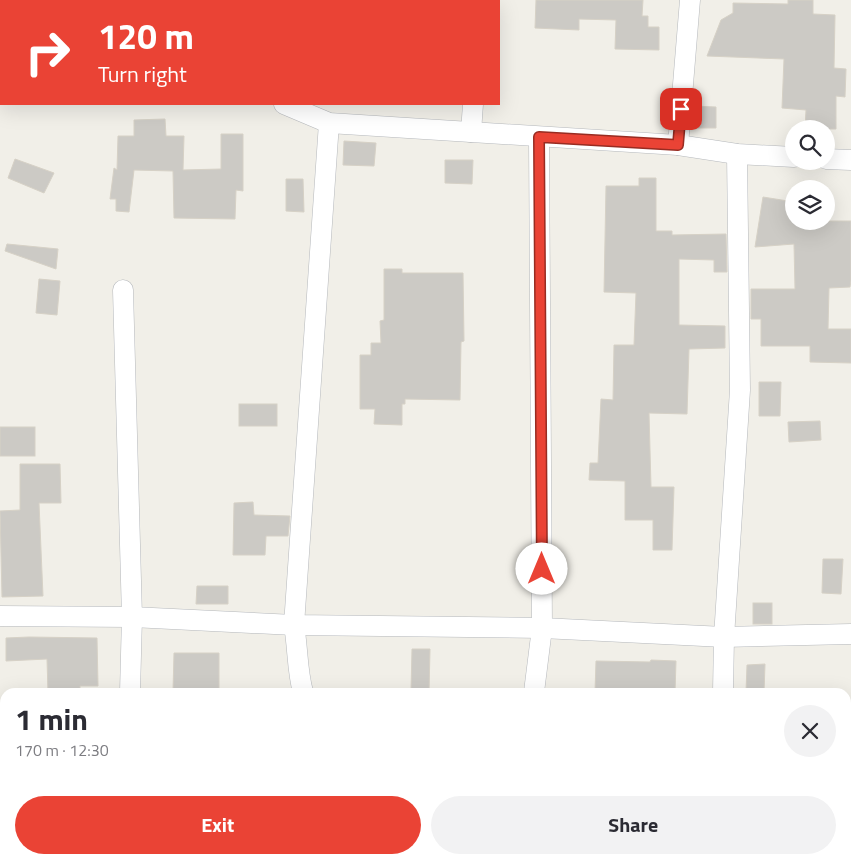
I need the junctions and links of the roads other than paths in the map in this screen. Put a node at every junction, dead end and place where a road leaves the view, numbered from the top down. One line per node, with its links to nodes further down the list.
1 (690, 0): 7 (street)
2 (286, 105): 4 (street)
3 (473, 105): 5 (street)
4 (328, 123): 5 (street); 15 (street)
5 (471, 132): 6 (street)
6 (539, 137): 7 (street); 16 (street)
7 (678, 145): 8 (street)
8 (737, 154): 9 (street); 18 (street)
9 (785, 157)
10 (835, 159): 11 (street)
11 (851, 160)
12 (123, 290): 14 (street)
13 (0, 616): 14 (street)
14 (132, 616): 15 (street); 19 (street)
15 (294, 625): 16 (street); 20 (street)
16 (542, 628): 18 (street); 21 (street)
17 (851, 634): 18 (street)
18 (724, 637): 22 (street)
19 (130, 688)
20 (302, 688)
21 (534, 688)
22 (723, 688)

